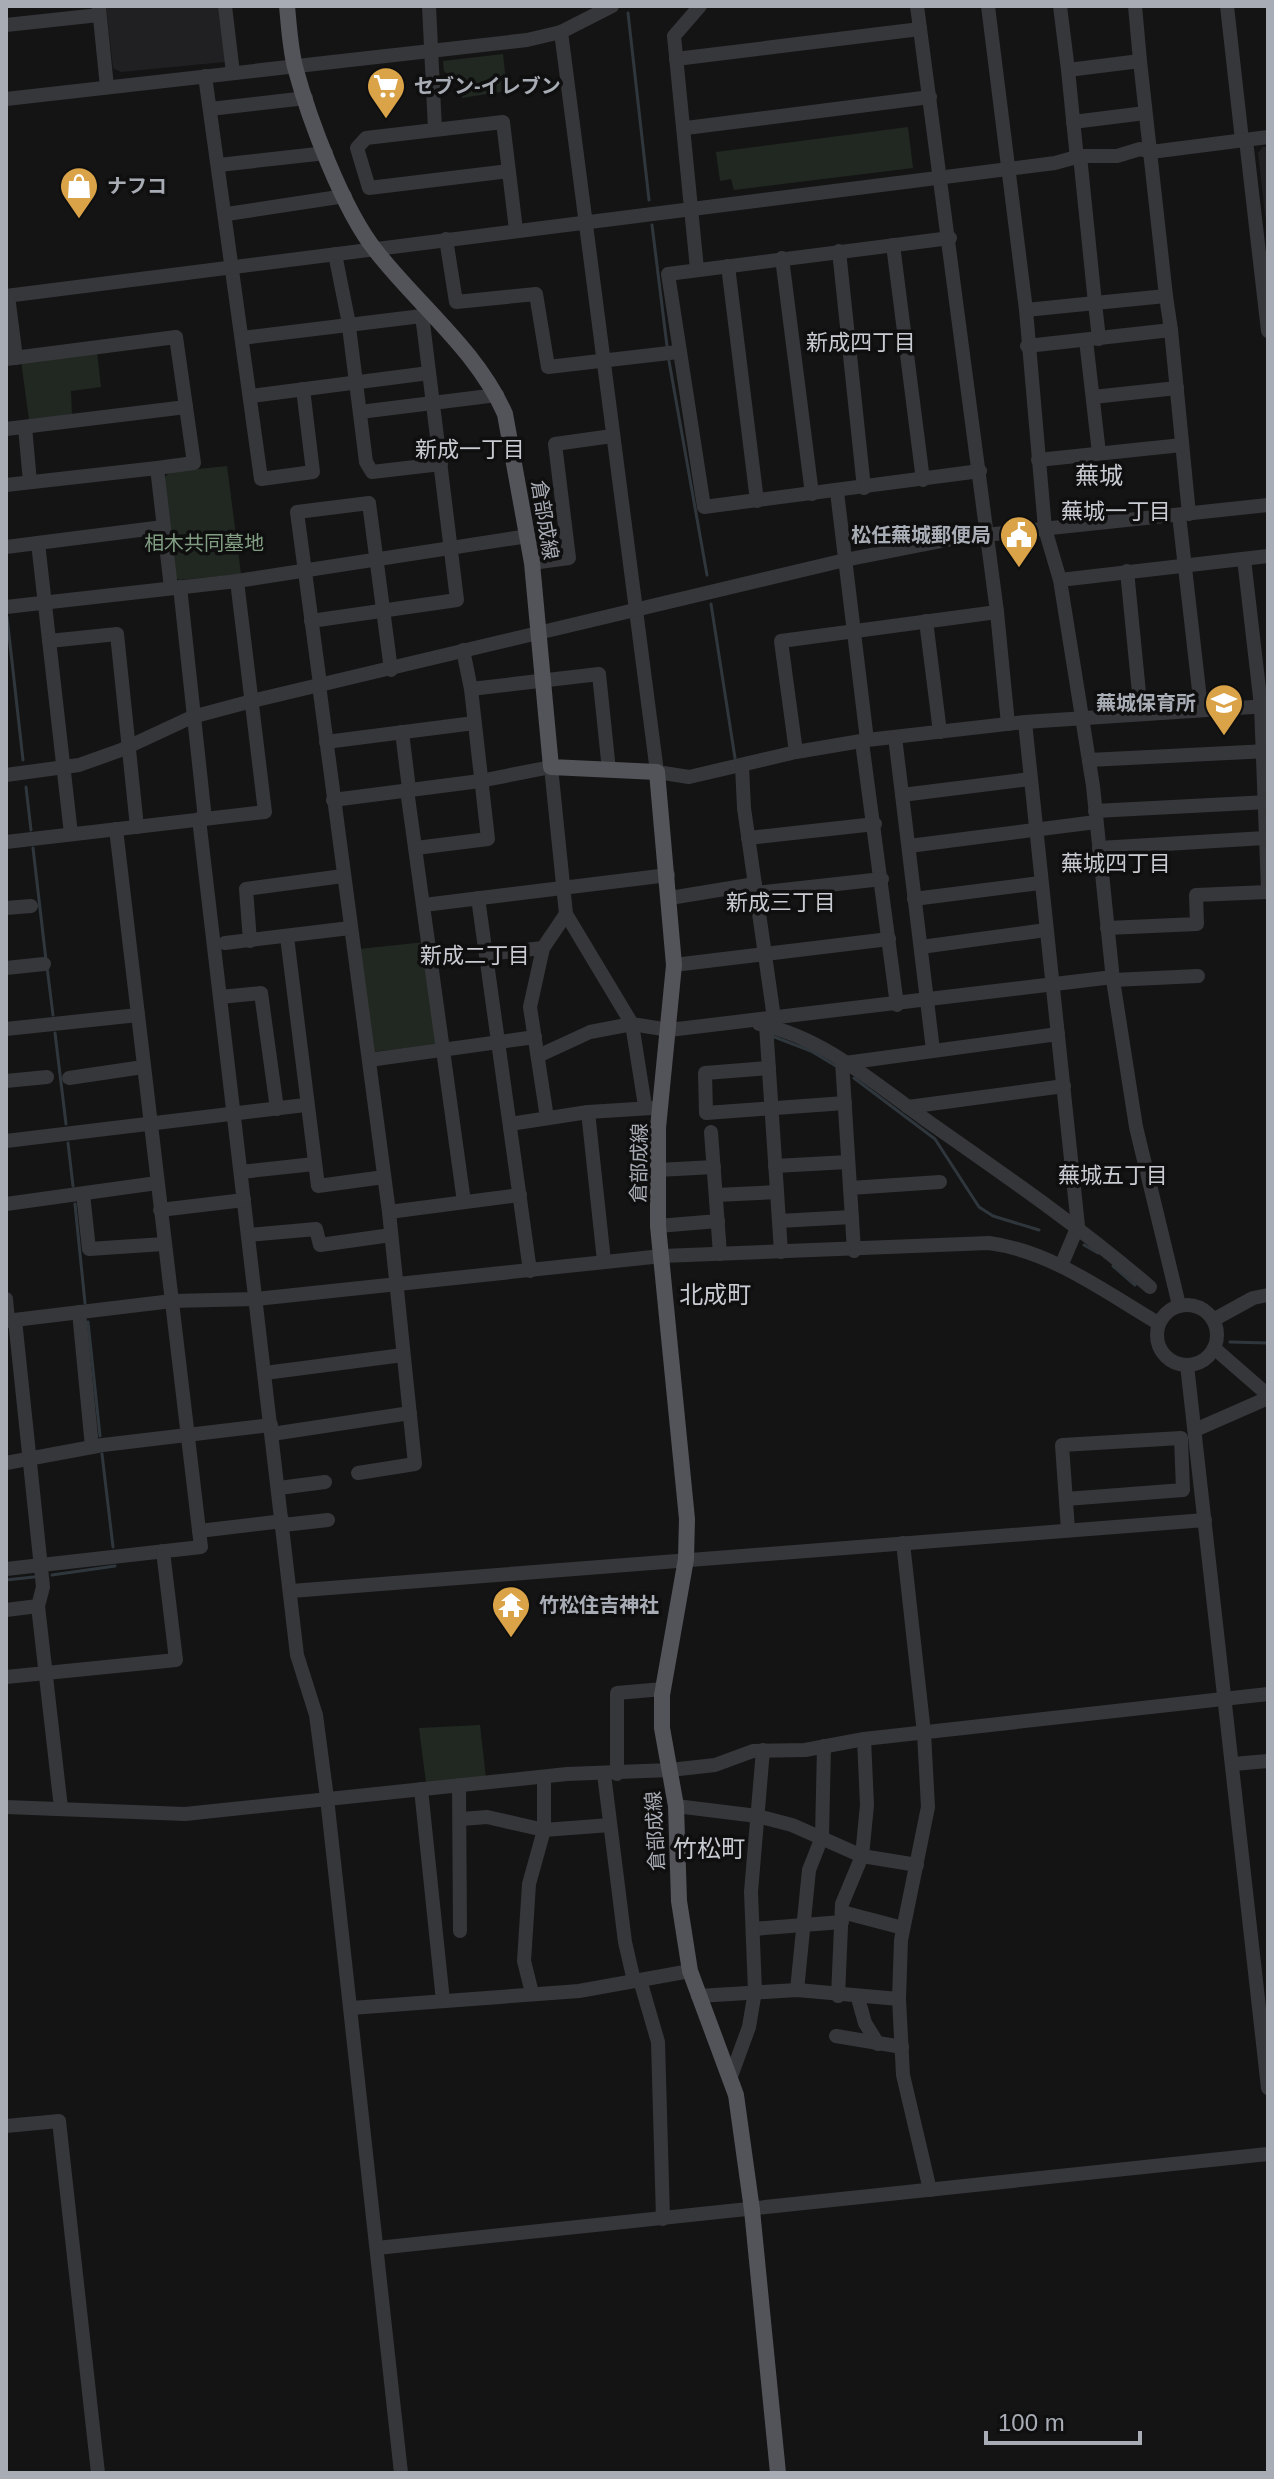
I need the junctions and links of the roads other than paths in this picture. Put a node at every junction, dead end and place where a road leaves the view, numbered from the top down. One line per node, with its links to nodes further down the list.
1 (225, 6): 20 (street)
2 (287, 6): 18 (main road, 倉部成線)
3 (429, 6): 15 (street)
4 (612, 6): 14 (street)
5 (700, 6): 16 (street)
6 (917, 6): 13 (street)
7 (988, 6): 37 (street)
8 (1060, 6): 19 (street)
9 (1135, 6): 17 (street)
10 (1227, 6): 32 (street)
11 (99, 10): 12 (street); 22 (street)
12 (6, 25)
13 (920, 29): 16 (street); 23 (street)
14 (561, 32): 15 (street); 43 (street)
15 (431, 50): 18 (street); 30 (street)
16 (676, 59): 29 (street)
17 (1140, 61): 19 (street); 27 (street)
18 (295, 65): 20 (street); 24 (main road, 倉部成線)
19 (1068, 70): 28 (street)
20 (233, 73): 21 (street)
21 (205, 76): 22 (street); 26 (street)
22 (107, 87): 25 (street)
23 (930, 97): 29 (street); 39 (street)
24 (306, 98): 26 (street); 34 (main road, 倉部成線)
25 (6, 99)
26 (210, 109): 36 (street)
27 (1145, 113): 28 (street); 33 (street)
28 (1073, 122): 35 (street)
29 (686, 128): 41 (street)
30 (435, 129): 38 (street); 38 (street)
31 (1268, 137): 32 (street)
32 (1244, 140): 33 (street); 62 (street)
33 (1151, 152): 35 (street); 56 (street)
34 (326, 153): 36 (street); 40 (main road, 倉部成線)
35 (1079, 158): 37 (street); 57 (street)
36 (219, 165): 42 (street)
37 (1009, 167): 39 (street); 58 (street)
38 (509, 171): 44 (street)
39 (941, 175): 41 (street); 45 (street)
40 (345, 196): 42 (street); 48 (main road, 倉部成線)
41 (692, 208): 43 (street); 54 (street)
42 (227, 214): 53 (street)
43 (585, 221): 44 (street); 68 (street)
44 (516, 230): 46 (street)
45 (950, 238): 47 (street); 87 (street)
46 (446, 239): 48 (street); 68 (street)
47 (893, 245): 49 (street); 88 (street)
48 (374, 249): 50 (street); 59 (main road, 倉部成線)
49 (839, 251): 51 (street); 91 (street)
50 (335, 254): 53 (street); 60 (street)
51 (782, 258): 52 (street); 93 (street)
52 (728, 266): 54 (street); 94 (street)
53 (231, 267): 55 (street); 63 (street)
54 (697, 269): 66 (street)
55 (7, 296): 67 (street)
56 (1166, 296): 57 (street); 61 (street)
57 (1095, 303): 58 (street); 64 (street)
58 (1026, 310): 65 (street)
59 (424, 312): 60 (street); 69 (street); 73 (main road, 倉部成線)
60 (349, 325): 63 (street); 70 (street)
61 (1171, 330): 64 (street); 71 (street)
62 (1268, 331)
63 (242, 338): 74 (street)
64 (1092, 339): 65 (street); 75 (street)
65 (1027, 346): 84 (street)
66 (678, 352): 68 (street); 94 (street)
67 (11, 359): 77 (street)
68 (602, 362): 81 (street)
69 (429, 373): 70 (street); 76 (street)
70 (356, 383): 72 (street); 78 (street)
71 (1177, 388): 75 (street); 82 (street)
72 (303, 389): 74 (street); 74 (street)
73 (497, 395): 76 (street); 100 (main road, 倉部成線)
74 (251, 396)
75 (1093, 397): 83 (street)
76 (433, 404): 78 (street); 85 (street)
77 (186, 407): 79 (street); 86 (street)
78 (360, 412): 85 (street)
79 (25, 427): 80 (street); 89 (street)
80 (6, 429)
81 (612, 436): 108 (street); 117 (street)
82 (1182, 445): 83 (street); 96 (street)
83 (1099, 453): 84 (street)
84 (1038, 460): 98 (street)
85 (441, 464): 103 (street)
86 (157, 468): 89 (street); 97 (street)
87 (980, 471): 88 (street); 99 (street)
88 (923, 480): 91 (street)
89 (30, 482): 90 (street)
90 (6, 485)
91 (864, 488): 92 (street)
92 (837, 492): 93 (street); 107 (street)
93 (812, 494): 94 (street)
94 (757, 501)
95 (1268, 505): 96 (street)
96 (1184, 514): 98 (street); 109 (street)
97 (163, 527): 101 (street); 114 (street)
98 (1045, 529): 99 (street); 112 (street)
99 (989, 535): 107 (street); 119 (street)
100 (528, 536): 103 (street); 108 (main road, 倉部成線)
101 (38, 543): 102 (street); 115 (street)
102 (6, 547)
103 (450, 548): 105 (street); 118 (street)
104 (1268, 556): 106 (street)
105 (377, 558): 110 (street); 110 (street); 118 (street)
106 (1244, 559): 109 (street); 131 (street)
107 (845, 560): 117 (street); 123 (street)
108 (532, 563): 122 (main road, 倉部成線)
109 (1186, 566): 111 (street); 132 (street)
110 (304, 569): 113 (street); 120 (street)
111 (1127, 571): 112 (street); 133 (street)
112 (1060, 580): 135 (street)
113 (237, 581): 114 (street); 130 (street)
114 (176, 588): 115 (street); 134 (street)
115 (45, 603): 116 (street); 124 (street)
116 (6, 607)
117 (634, 610): 122 (street); 152 (street)
118 (384, 611): 120 (street); 126 (street)
119 (997, 612): 121 (street); 138 (street)
120 (311, 621): 128 (street)
121 (926, 621): 123 (street); 140 (street)
122 (538, 630): 125 (street); 127 (main road, 倉部成線)
123 (853, 630): 142 (street); 145 (street)
124 (49, 641): 144 (street); 149 (street)
125 (463, 650): 126 (street); 129 (street)
126 (391, 670): 128 (street)
127 (541, 678): 129 (street); 150 (main road, 倉部成線); 151 (street)
128 (319, 685): 130 (street); 143 (street)
129 (471, 689): 137 (street)
130 (252, 701): 134 (street); 161 (street)
131 (1264, 706): 132 (street); 146 (street)
132 (1201, 708): 133 (street)
133 (1141, 713): 135 (street)
134 (194, 717): 144 (street); 161 (street)
135 (1082, 719): 136 (street); 147 (street)
136 (1025, 722): 138 (street); 154 (street)
137 (474, 723): 139 (street); 155 (street)
138 (1008, 724): 140 (street)
139 (402, 732): 143 (street); 156 (street)
140 (940, 732): 141 (street)
141 (895, 737): 142 (street); 157 (street)
142 (865, 741): 145 (street); 162 (street)
143 (326, 742): 158 (street)
144 (129, 747): 149 (street); 163 (street)
145 (796, 752): 148 (street)
146 (1265, 752): 147 (street); 159 (street)
147 (1089, 760): 160 (street)
148 (742, 766): 152 (street); 168 (street)
149 (63, 767): 153 (street); 166 (street)
150 (551, 767): 151 (main road); 155 (street); 177 (street)
151 (609, 770): 152 (main road)
152 (657, 772): 173 (main road, 倉部成線)
153 (6, 775)
154 (1030, 779): 157 (street); 165 (street)
155 (480, 781): 156 (street); 171 (street)
156 (408, 789): 158 (street); 171 (street)
157 (902, 795): 170 (street)
158 (333, 800): 174 (street)
159 (1266, 802): 160 (street); 167 (street)
160 (1096, 816): 165 (street); 172 (street)
161 (202, 819): 163 (street); 204 (street)
162 (875, 824): 168 (street); 175 (street)
163 (137, 827): 164 (street)
164 (116, 829): 166 (street); 207 (street)
165 (1035, 830): 170 (street); 176 (street)
166 (71, 834): 169 (street)
167 (1266, 834): 172 (street); 179 (street)
168 (748, 838): 178 (street)
169 (6, 842)
170 (909, 846): 182 (street)
171 (416, 848): 183 (street)
172 (1099, 848): 188 (street)
173 (668, 875): 177 (street); 181 (main road, 倉部成線)
174 (343, 876): 187 (street); 192 (street)
175 (882, 879): 178 (street); 191 (street)
176 (1040, 883): 182 (street); 189 (street)
177 (561, 886): 180 (street); 186 (street)
178 (756, 888): 181 (street); 196 (street)
179 (1268, 890): 188 (street)
180 (478, 898): 183 (street); 197 (street)
181 (670, 898): 199 (main road, 倉部成線)
182 (914, 899): 194 (street)
183 (424, 905): 215 (street)
184 (31, 906): 185 (street)
185 (6, 908)
186 (566, 914): 195 (street); 209 (street)
187 (350, 928): 190 (street); 218 (street)
188 (1107, 928): 202 (street)
189 (1046, 930): 194 (street); 203 (street)
190 (287, 937): 192 (street); 227 (street)
191 (889, 939): 196 (street); 206 (street)
192 (250, 941): 193 (street)
193 (225, 943)
194 (921, 947): 205 (street)
195 (543, 948): 197 (street); 213 (street)
196 (767, 953): 199 (street); 208 (street)
197 (487, 954): 214 (street)
198 (44, 964): 200 (street)
199 (674, 965): 211 (main road, 倉部成線)
200 (6, 968)
201 (1198, 976): 202 (street)
202 (1113, 979): 203 (street); 279 (street)
203 (1053, 983): 205 (street); 212 (street)
204 (220, 997): 231 (street); 233 (street)
205 (928, 1001): 206 (street); 216 (street)
206 (897, 1005): 208 (street)
207 (138, 1015): 210 (street); 220 (street)
208 (770, 1022): 211 (street); 219 (street); 221 (street)
209 (632, 1024): 211 (street); 217 (street); 230 (street)
210 (6, 1029)
211 (669, 1030): 230 (main road, 倉部成線)
212 (1058, 1034): 216 (street); 225 (street)
213 (535, 1037): 214 (street); 217 (street)
214 (499, 1042): 215 (street); 236 (street)
215 (444, 1049): 218 (street); 254 (street)
216 (933, 1050): 219 (street)
217 (538, 1056): 234 (street)
218 (369, 1060): 245 (street)
219 (844, 1062): 226 (street); 229 (street)
220 (143, 1067): 223 (street); 235 (street)
221 (769, 1068): 228 (street); 228 (street)
222 (47, 1077): 224 (street)
223 (69, 1078)
224 (6, 1081)
225 (1064, 1086): 229 (street); 262 (street)
226 (845, 1103): 228 (street); 239 (street)
227 (305, 1105): 231 (street); 240 (street)
228 (772, 1107): 241 (street)
229 (908, 1107): 262 (street)
230 (652, 1108): 232 (street); 243 (main road, 倉部成線)
231 (277, 1109): 233 (street)
232 (588, 1112): 234 (street); 270 (street)
233 (234, 1115): 235 (street); 244 (street)
234 (547, 1118): 236 (street)
235 (149, 1124): 238 (street); 247 (street)
236 (510, 1124): 251 (street)
237 (711, 1132): 242 (street)
238 (6, 1141)
239 (848, 1162): 241 (street); 248 (street)
240 (314, 1164): 244 (street); 245 (street)
241 (775, 1166): 249 (street)
242 (714, 1167): 243 (street); 252 (street)
243 (658, 1170): 261 (main road, 倉部成線)
244 (241, 1172): 253 (street)
245 (384, 1177): 257 (street)
246 (940, 1182): 248 (street)
247 (157, 1183): 250 (street); 256 (street)
248 (850, 1188): 258 (street)
249 (777, 1192): 252 (street); 260 (street)
250 (83, 1194): 255 (street); 265 (street)
251 (520, 1195): 254 (street); 272 (street)
252 (716, 1195): 259 (street)
253 (244, 1200): 256 (street); 263 (street)
254 (464, 1202): 257 (street)
255 (6, 1204)
256 (160, 1210): 265 (street)
257 (389, 1212): 264 (street)
258 (852, 1217): 260 (street); 266 (street)
259 (718, 1221): 261 (street); 268 (street)
260 (779, 1221): 267 (street)
261 (658, 1226): 269 (main road, 倉部成線)
262 (1078, 1226): 271 (street); 274 (street)
263 (249, 1235): 264 (street); 277 (street)
264 (391, 1235): 273 (street)
265 (164, 1244): 278 (street)
266 (854, 1251): 267 (street); 271 (street)
267 (781, 1252): 268 (street)
268 (720, 1254): 269 (street)
269 (662, 1256): 270 (street); 307 (main road, 倉部成線)
270 (604, 1261): 272 (street)
271 (1061, 1266): 283 (street)
272 (530, 1271): 273 (street)
273 (395, 1284): 277 (street); 285 (street)
274 (1150, 1287)
275 (1268, 1295): 282 (street)
276 (6, 1299): 281 (street)
277 (256, 1299): 278 (street); 287 (street)
278 (172, 1301): 280 (street); 292 (street)
279 (1179, 1305): 282 (street); 283 (street)
280 (79, 1312): 281 (street); 293 (street)
281 (10, 1320): 294 (street)
282 (1213, 1320): 284 (street)
283 (1158, 1323): 286 (street)
284 (1214, 1348): 286 (street); 288 (street)
285 (403, 1355): 287 (street); 289 (street)
286 (1187, 1365): 291 (street)
287 (265, 1373): 290 (street)
288 (1268, 1396): 291 (street)
289 (410, 1413): 290 (street); 296 (street)
290 (272, 1429): 292 (street); 298 (street)
291 (1195, 1430): 301 (street)
292 (189, 1434): 293 (street); 304 (street)
293 (92, 1447): 294 (street)
294 (30, 1460): 295 (street); 308 (street)
295 (6, 1463)
296 (358, 1473)
297 (325, 1482): 298 (street)
298 (279, 1488): 302 (street)
299 (1066, 1499): 299 (street); 303 (street)
300 (328, 1520): 302 (street)
301 (1205, 1520): 303 (street); 317 (street)
302 (283, 1523): 304 (street); 310 (street)
303 (1068, 1530): 305 (street)
304 (199, 1531): 306 (street)
305 (903, 1543): 307 (street); 318 (street)
306 (163, 1551): 308 (street); 313 (street)
307 (686, 1559): 310 (street); 315 (main road, 倉部成線)
308 (43, 1564): 309 (street); 311 (street)
309 (6, 1569)
310 (291, 1591): 329 (street)
311 (38, 1606): 312 (street); 313 (street)
312 (6, 1610)
313 (45, 1674): 314 (street); 332 (street)
314 (6, 1677)
315 (663, 1689): 324 (main road, 倉部成線); 325 (street)
316 (1268, 1694): 317 (street)
317 (1226, 1701): 318 (street); 323 (street)
318 (924, 1733): 319 (street); 339 (street)
319 (864, 1739): 320 (street); 338 (street)
320 (824, 1746): 321 (street); 337 (street)
321 (763, 1750): 324 (street); 333 (street)
322 (1268, 1761): 323 (street)
323 (1233, 1764): 360 (street)
324 (670, 1770): 325 (street); 330 (main road, 倉部成線)
325 (611, 1774): 326 (street); 335 (street)
326 (544, 1777): 327 (street); 336 (street)
327 (459, 1785): 328 (street); 334 (street)
328 (421, 1789): 329 (street); 354 (street)
329 (327, 1798): 332 (street); 355 (street)
330 (676, 1806): 333 (street); 345 (main road, 倉部成線)
331 (6, 1807): 332 (street)
332 (61, 1808)
333 (757, 1816): 337 (street); 343 (street)
334 (461, 1819): 336 (street); 344 (street)
335 (610, 1825): 336 (street); 346 (street)
336 (544, 1830): 349 (street)
337 (822, 1837): 338 (street); 341 (street)
338 (862, 1856): 339 (street); 340 (street)
339 (917, 1865): 342 (street)
340 (842, 1917): 341 (street); 342 (street); 351 (street)
341 (805, 1926): 343 (street); 347 (street)
342 (903, 1928): 353 (street)
343 (753, 1929): 348 (street)
344 (460, 1931)
345 (690, 1971): 346 (street); 350 (main road, 倉部成線)
346 (637, 1980): 349 (street); 365 (street)
347 (797, 1990): 348 (street); 351 (street)
348 (755, 1991): 350 (street); 359 (street)
349 (532, 1993): 354 (street)
350 (698, 1996): 359 (main road, 倉部成線)
351 (838, 1996): 352 (street)
352 (858, 1998): 353 (street); 357 (street)
353 (899, 1999): 358 (street)
354 (443, 2001): 355 (street)
355 (351, 2008): 366 (street)
356 (836, 2036): 357 (street)
357 (878, 2044): 358 (street)
358 (902, 2047): 363 (street)
359 (730, 2079): 364 (main road, 倉部成線)
360 (1268, 2088)
361 (6, 2126): 367 (street)
362 (1268, 2154): 363 (street)
363 (930, 2190): 364 (street)
364 (752, 2210): 365 (street); 369 (main road, 倉部成線)
365 (663, 2219): 366 (street)
366 (377, 2248): 368 (street)
367 (98, 2473)
368 (401, 2473)
369 (778, 2473)

